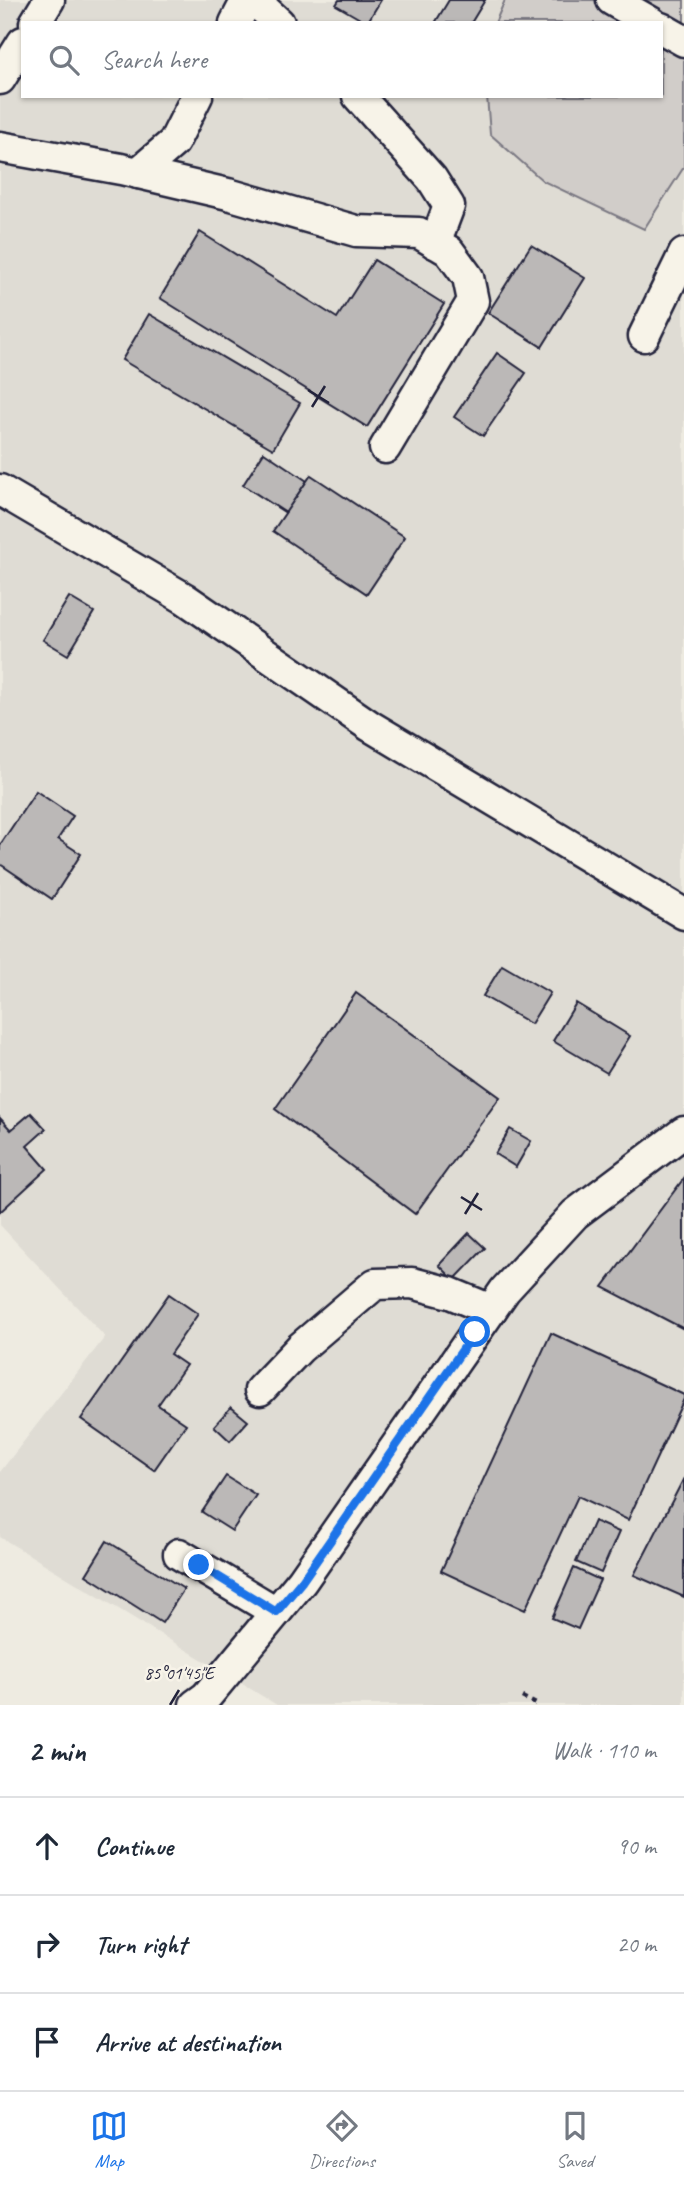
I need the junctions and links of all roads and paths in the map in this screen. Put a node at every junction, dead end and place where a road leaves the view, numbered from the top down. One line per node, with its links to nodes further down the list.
1 (49, 0): 5 (street)
2 (247, 0): 6 (street)
3 (254, 0): 7 (street)
4 (612, 0): 8 (street)
5 (36, 21)
6 (236, 21)
7 (277, 21)
8 (649, 21)
9 (663, 29): 10 (street)
10 (684, 41)
11 (21, 45): 12 (street)
12 (0, 79)
13 (196, 98): 16 (street)
14 (360, 98): 17 (street)
15 (0, 147): 16 (street)
16 (138, 173): 17 (street)
17 (436, 243): 20 (street)
18 (684, 254): 19 (street)
19 (644, 336)
20 (385, 448)
21 (0, 490): 22 (street)
22 (684, 914)
23 (684, 1132): 24 (street)
24 (491, 1310): 25 (street); 27 (street)
25 (260, 1390)
26 (180, 1554): 27 (street)
27 (276, 1612): 29 (street)
28 (522, 1697): 30 (path)
29 (202, 1702)
30 (538, 1705)

